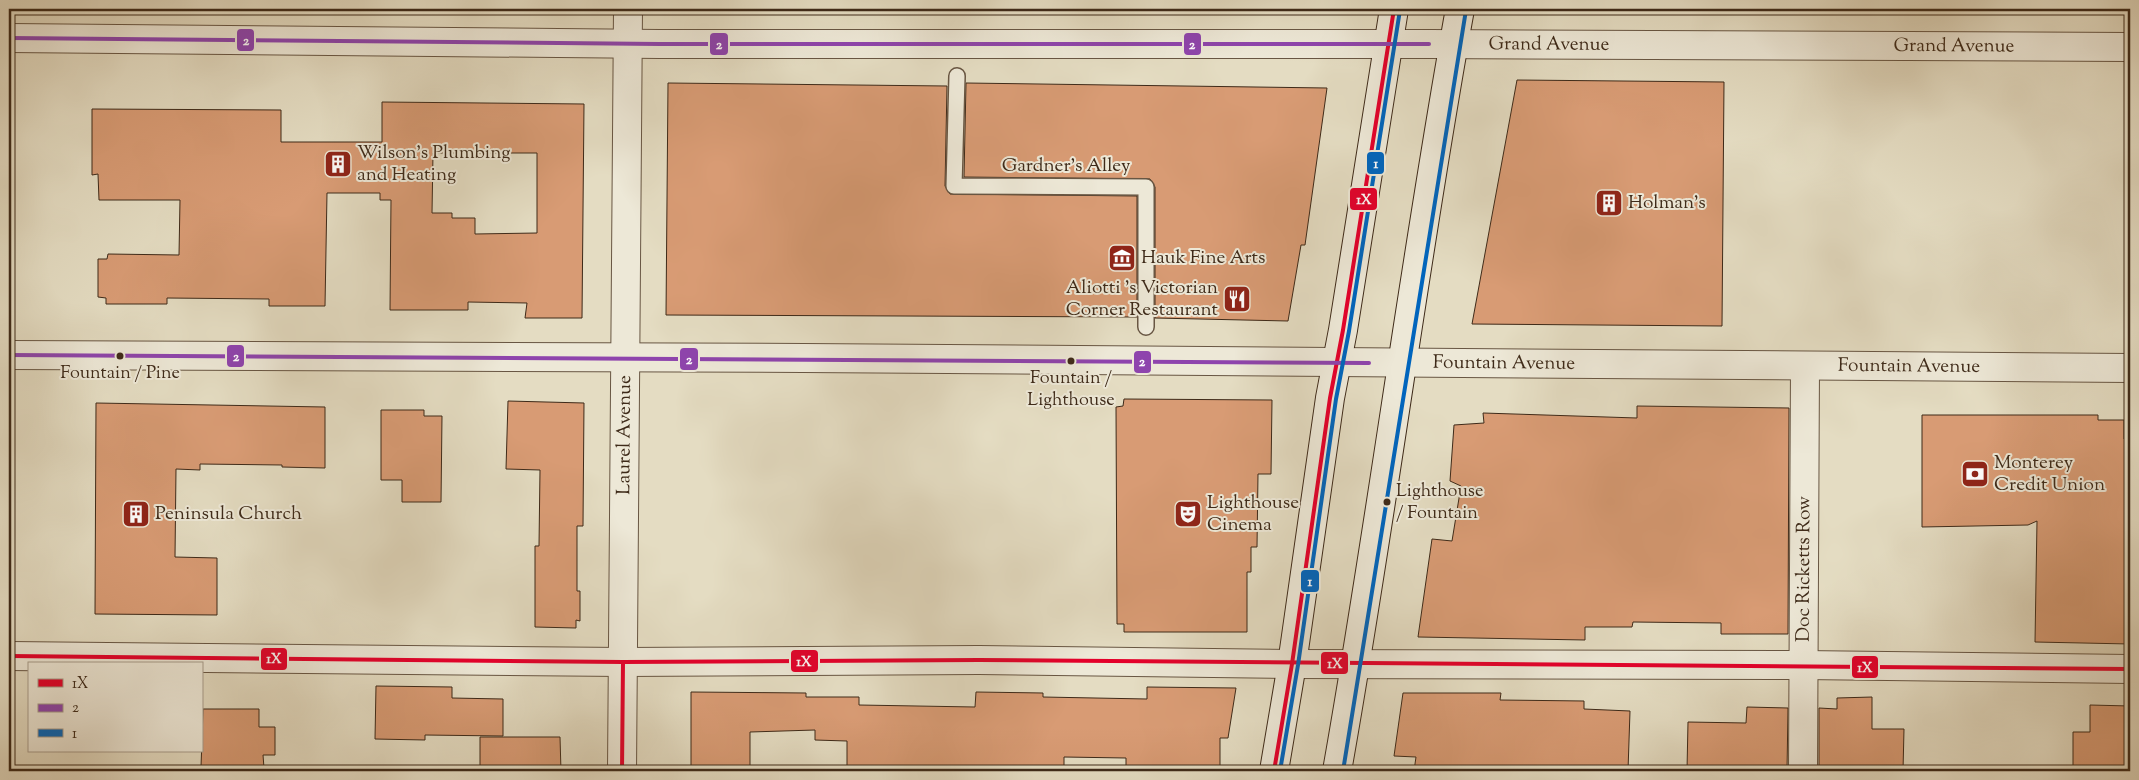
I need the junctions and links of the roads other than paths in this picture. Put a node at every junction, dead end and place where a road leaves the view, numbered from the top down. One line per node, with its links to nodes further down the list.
1 (628, 9): 5 (street, Laurel Avenue)
2 (1394, 9): 6 (street)
3 (1460, 9): 7 (street)
4 (9, 38): 5 (street, Grand Avenue)
5 (628, 43): 6 (street, Grand Avenue); 12 (street, Laurel Avenue)
6 (1388, 44): 7 (street, Grand Avenue); 13 (street)
7 (1441, 44): 8 (street, Grand Avenue); 14 (street)
8 (2130, 47)
9 (957, 76): 10 (lane, Gardner's Alley)
10 (1146, 328)
11 (9, 355): 12 (street, Fountain Avenue)
12 (627, 358): 13 (street, Fountain Avenue); 18 (street, Laurel Avenue)
13 (1336, 363): 14 (street, Fountain Avenue); 19 (street)
14 (1403, 363): 15 (street, Fountain Avenue); 20 (street)
15 (1805, 366): 16 (street, Fountain Avenue); 21 (street, Doc Ricketts Row)
16 (2128, 371)
17 (9, 656): 18 (street)
18 (622, 662): 19 (street); 23 (street, Laurel Avenue)
19 (1292, 664): 20 (street); 24 (street)
20 (1356, 665): 21 (street); 25 (street)
21 (1803, 665): 22 (street); 26 (street, Doc Ricketts Row)
22 (2130, 669)
23 (622, 771)
24 (1274, 771)
25 (1337, 771)
26 (1803, 771)

